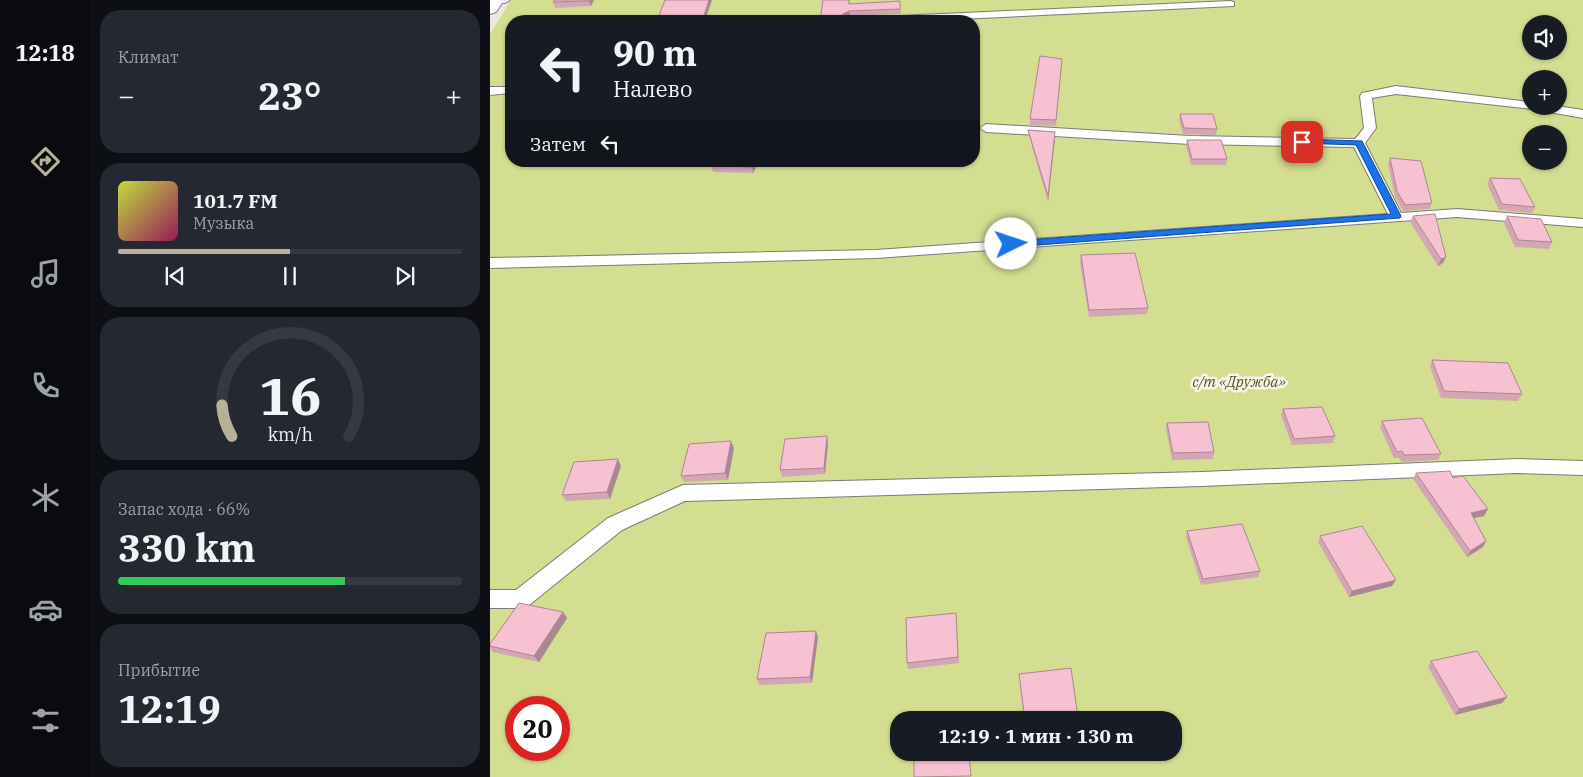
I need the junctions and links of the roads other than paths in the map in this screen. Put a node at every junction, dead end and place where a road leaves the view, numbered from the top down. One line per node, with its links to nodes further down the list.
1 (1175, 4): 2 (lane); 3 (lane)
2 (1230, 4)
3 (958, 15)
4 (505, 90): 5 (lane)
5 (490, 91)
6 (1522, 105): 10 (lane)
7 (1567, 111): 8 (lane)
8 (1583, 114)
9 (986, 128): 10 (lane)
10 (1359, 143): 11 (lane)
11 (1396, 216): 12 (lane); 13 (lane)
12 (1583, 223)
13 (490, 263)
14 (1583, 468): 15 (lane)
15 (490, 599)

